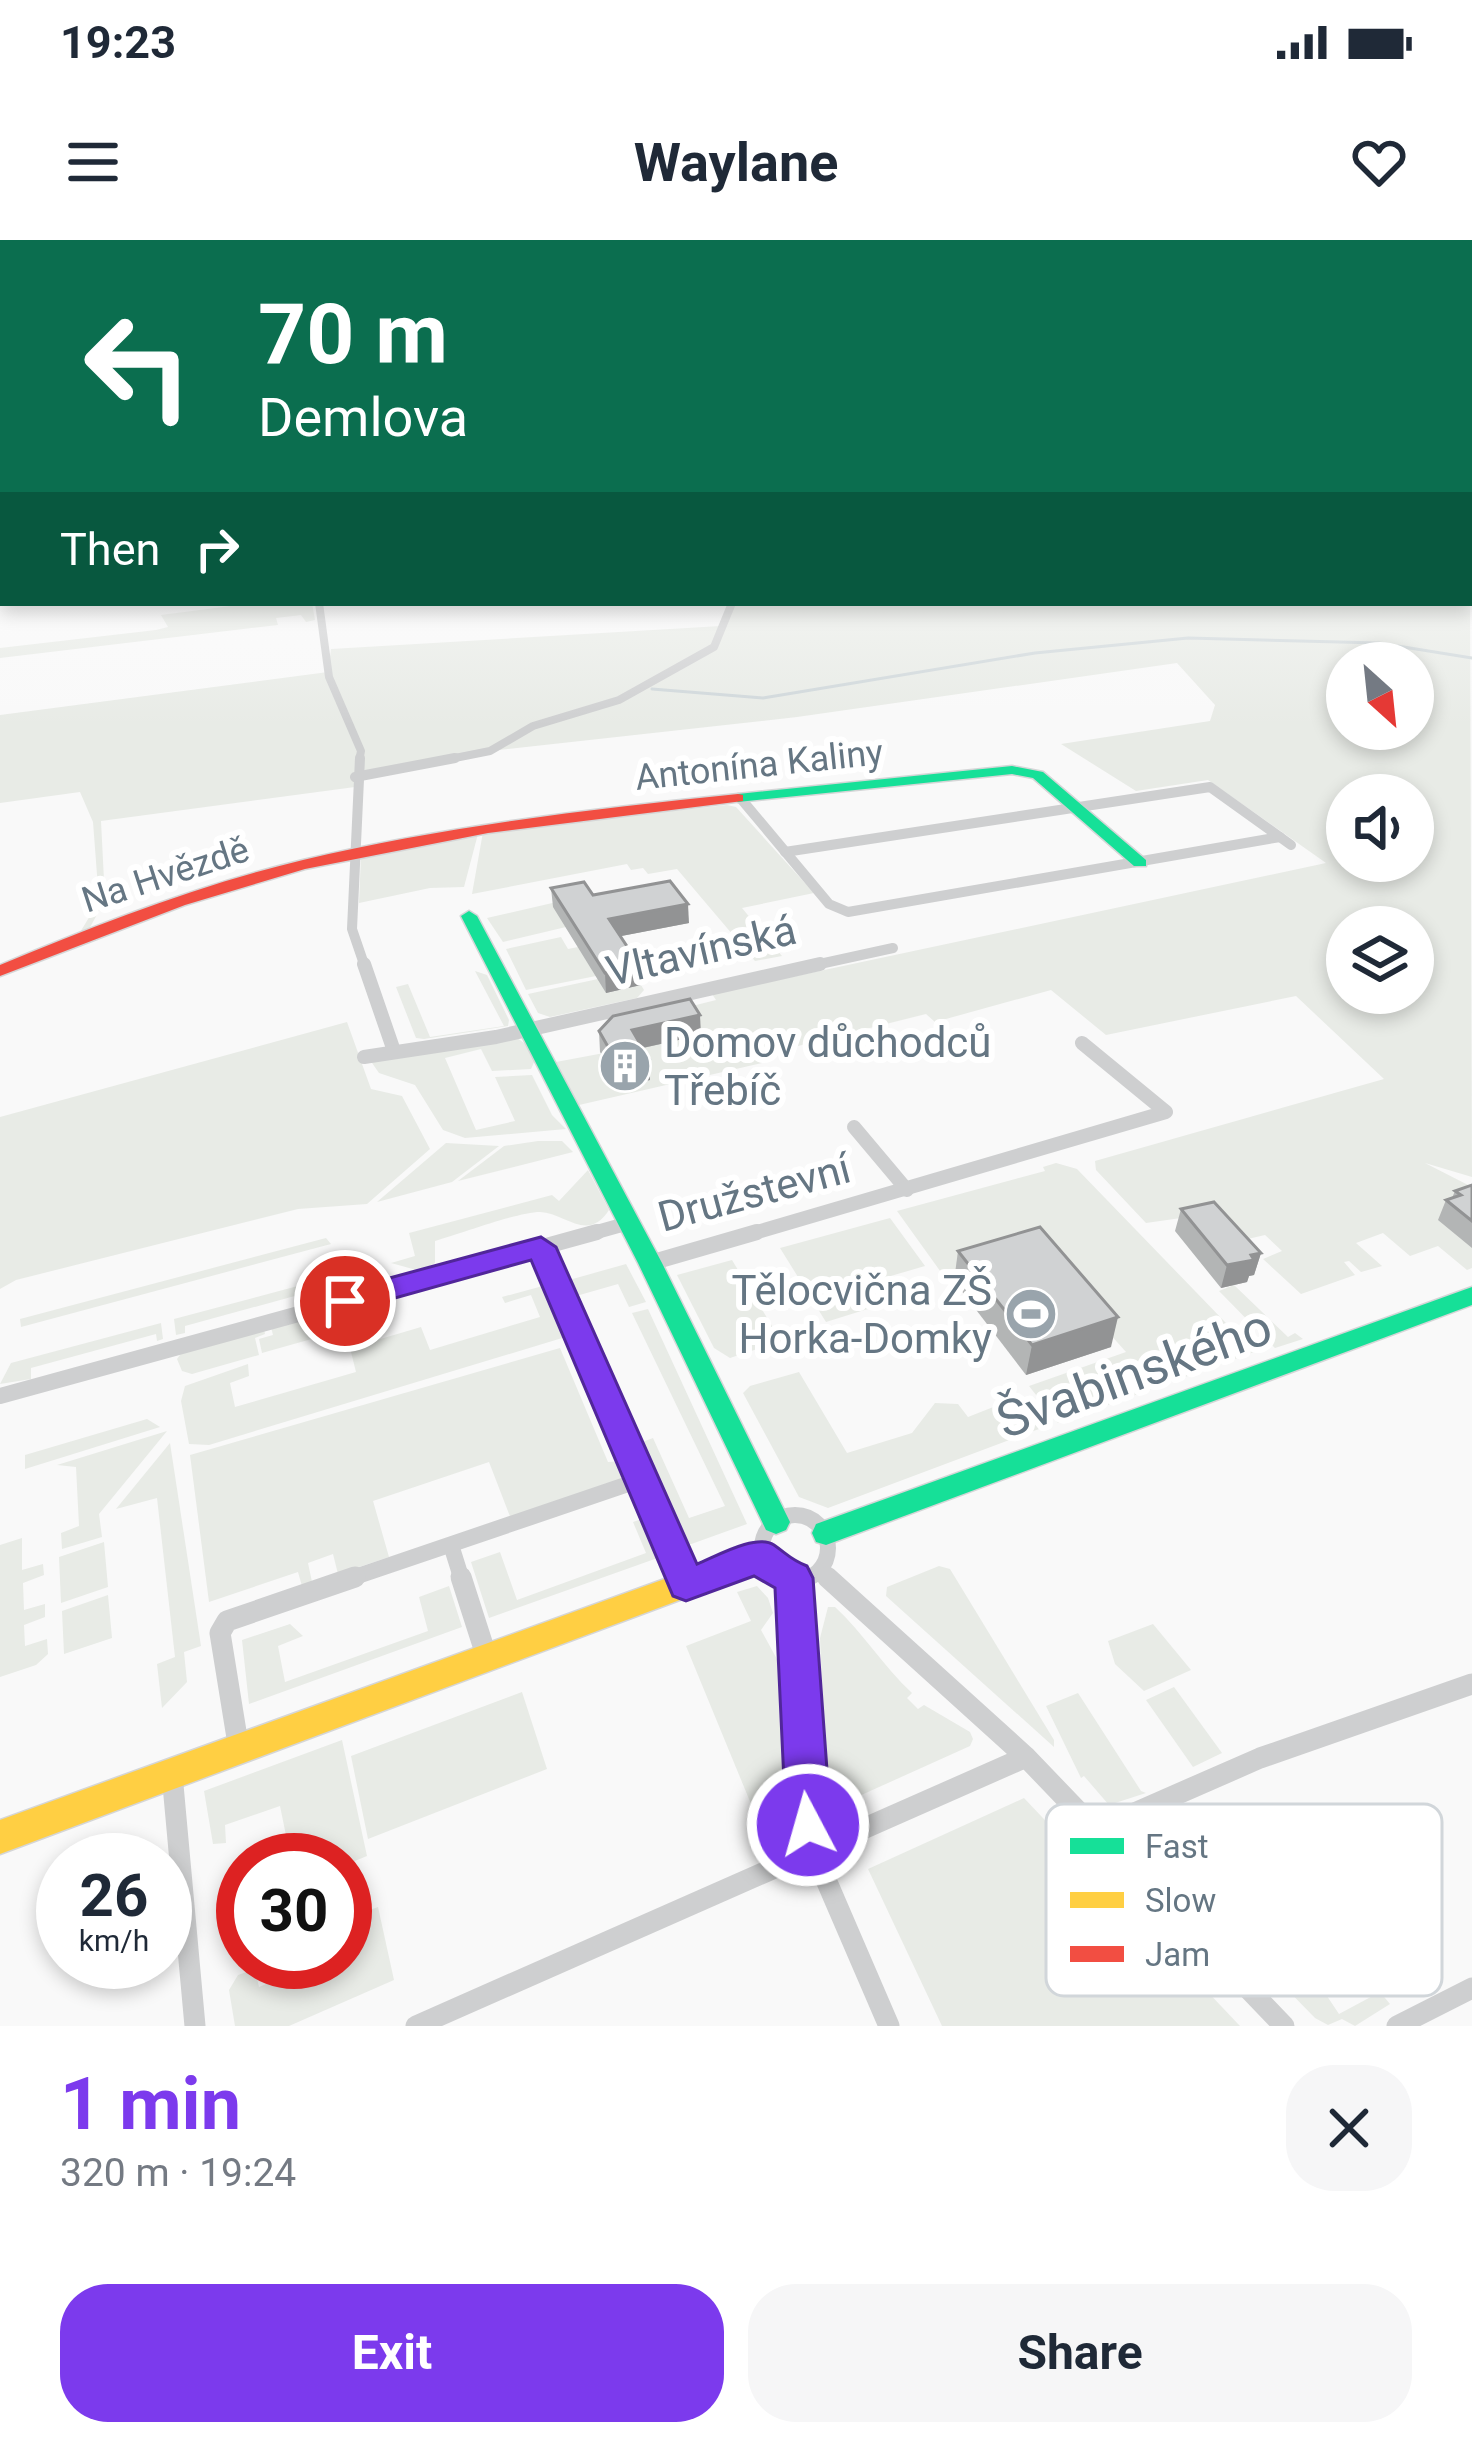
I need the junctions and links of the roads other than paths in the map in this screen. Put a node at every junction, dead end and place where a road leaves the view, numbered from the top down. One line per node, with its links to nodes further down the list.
1 (319, 606): 3 (street)
2 (731, 606): 3 (street)
3 (356, 777): 6 (street)
4 (742, 800): 5 (street, Antonína Kaliny); 6 (street, Antonína Kaliny); 7 (street)
5 (1080, 809): 7 (street); 8 (street, Antonína Kaliny); 8 (street)
6 (355, 850): 11 (street, Na Hvězdě); 14 (street)
7 (785, 852): 8 (street)
8 (1139, 863)
9 (469, 916): 12 (street)
10 (893, 947): 12 (street, Vltavínská)
11 (0, 970)
12 (527, 1030): 14 (street, Vltavínská); 18 (street)
13 (1082, 1043): 17 (street, Družstevní)
14 (394, 1051): 15 (street, Vltavínská)
15 (364, 1057)
16 (854, 1127): 17 (street)
17 (907, 1190): 20 (street, Družstevní)
18 (629, 1223): 19 (street, Družstevní); 20 (street, Družstevní)
19 (541, 1247): 22 (street, Družstevní); 23 (street)
20 (650, 1263): 24 (street)
21 (1472, 1296): 25 (street, Švabinského)
22 (0, 1396)
23 (640, 1480): 26 (street); 30 (street)
24 (776, 1522): 25 (street); 27 (street)
25 (826, 1533): 28 (street)
26 (451, 1545): 31 (street); 33 (street)
27 (761, 1557): 29 (street); 30 (street)
28 (820, 1571): 29 (street); 34 (street)
29 (794, 1578): 39 (street)
30 (686, 1584): 31 (street)
31 (488, 1658): 33 (street)
32 (1472, 1684): 37 (street)
33 (239, 1750): 35 (street)
34 (1026, 1757): 36 (street); 39 (street)
35 (172, 1774): 38 (street); 42 (street)
36 (1073, 1804)
37 (1155, 1804)
38 (0, 1838)
39 (814, 1852): 43 (street); 44 (street)
40 (1472, 1988): 46 (street)
41 (1257, 1996): 45 (street)
42 (195, 2026)
43 (416, 2026)
44 (889, 2026)
45 (1285, 2026)
46 (1396, 2026)

